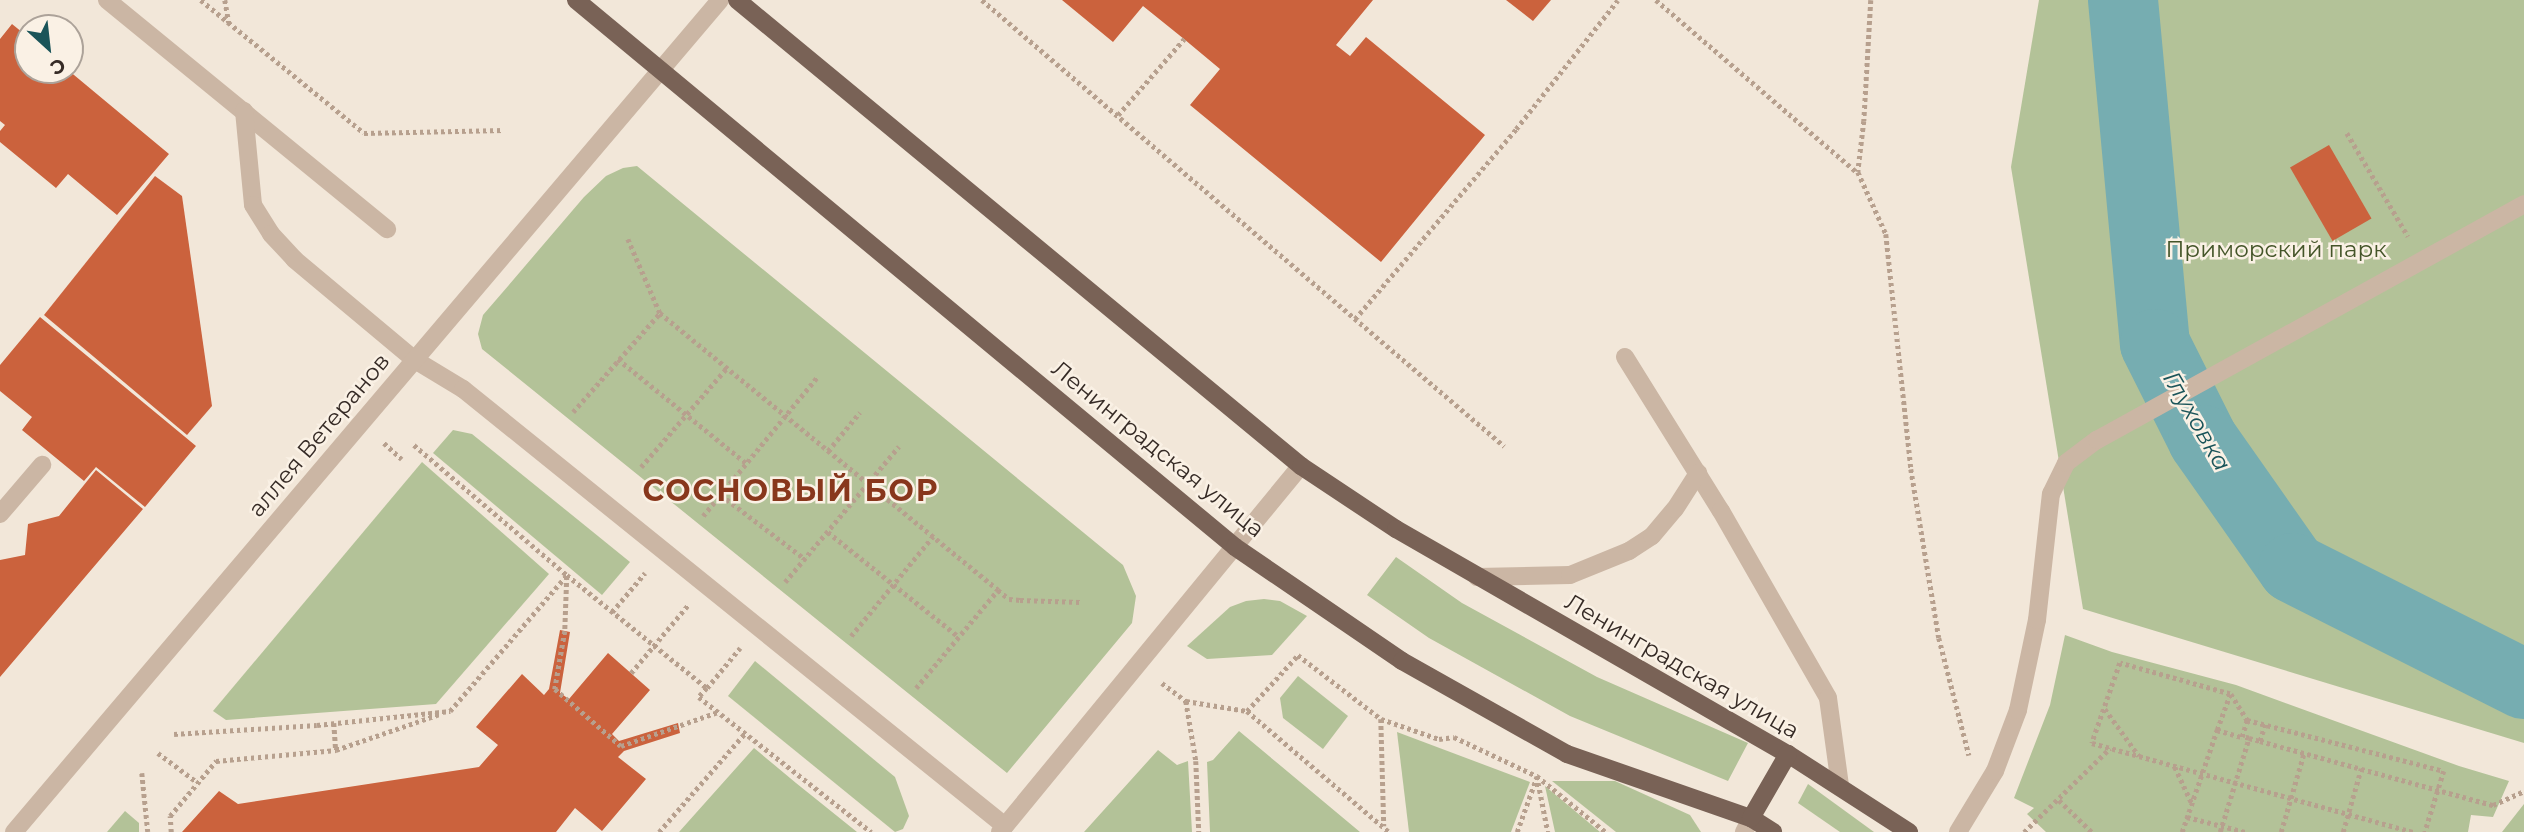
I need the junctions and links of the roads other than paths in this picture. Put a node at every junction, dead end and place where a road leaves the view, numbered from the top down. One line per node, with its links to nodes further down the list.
1 (107, 0): 6 (street)
2 (576, 0): 5 (main road, Ленинградская улица)
3 (720, 0): 5 (street, аллея Ветеранов)
4 (737, 0): 12 (main road, Ленинградская улица)
5 (661, 69): 10 (street, аллея Ветеранов); 15 (main road, Ленинградская улица)
6 (243, 111): 8 (street); 10 (street)
7 (2524, 204): 24 (street)
8 (387, 229)
9 (1625, 357): 13 (street)
10 (415, 360): 20 (street); 21 (street, аллея Ветеранов)
11 (42, 466): 14 (street)
12 (1301, 466): 15 (street); 16 (main road, Ленинградская улица)
13 (1698, 473): 16 (street); 18 (street)
14 (0, 514)
15 (1235, 547): 19 (main road, Ленинградская улица); 20 (street)
16 (1477, 578): 17 (main road, Ленинградская улица)
17 (1788, 754): 18 (main road, Ленинградская улица); 19 (main road)
18 (1840, 786): 23 (main road, Ленинградская улица)
19 (1747, 825): 22 (main road, Ленинградская улица)
20 (1002, 829)
21 (14, 832)
22 (1773, 832)
23 (1909, 832)
24 (1958, 832)

